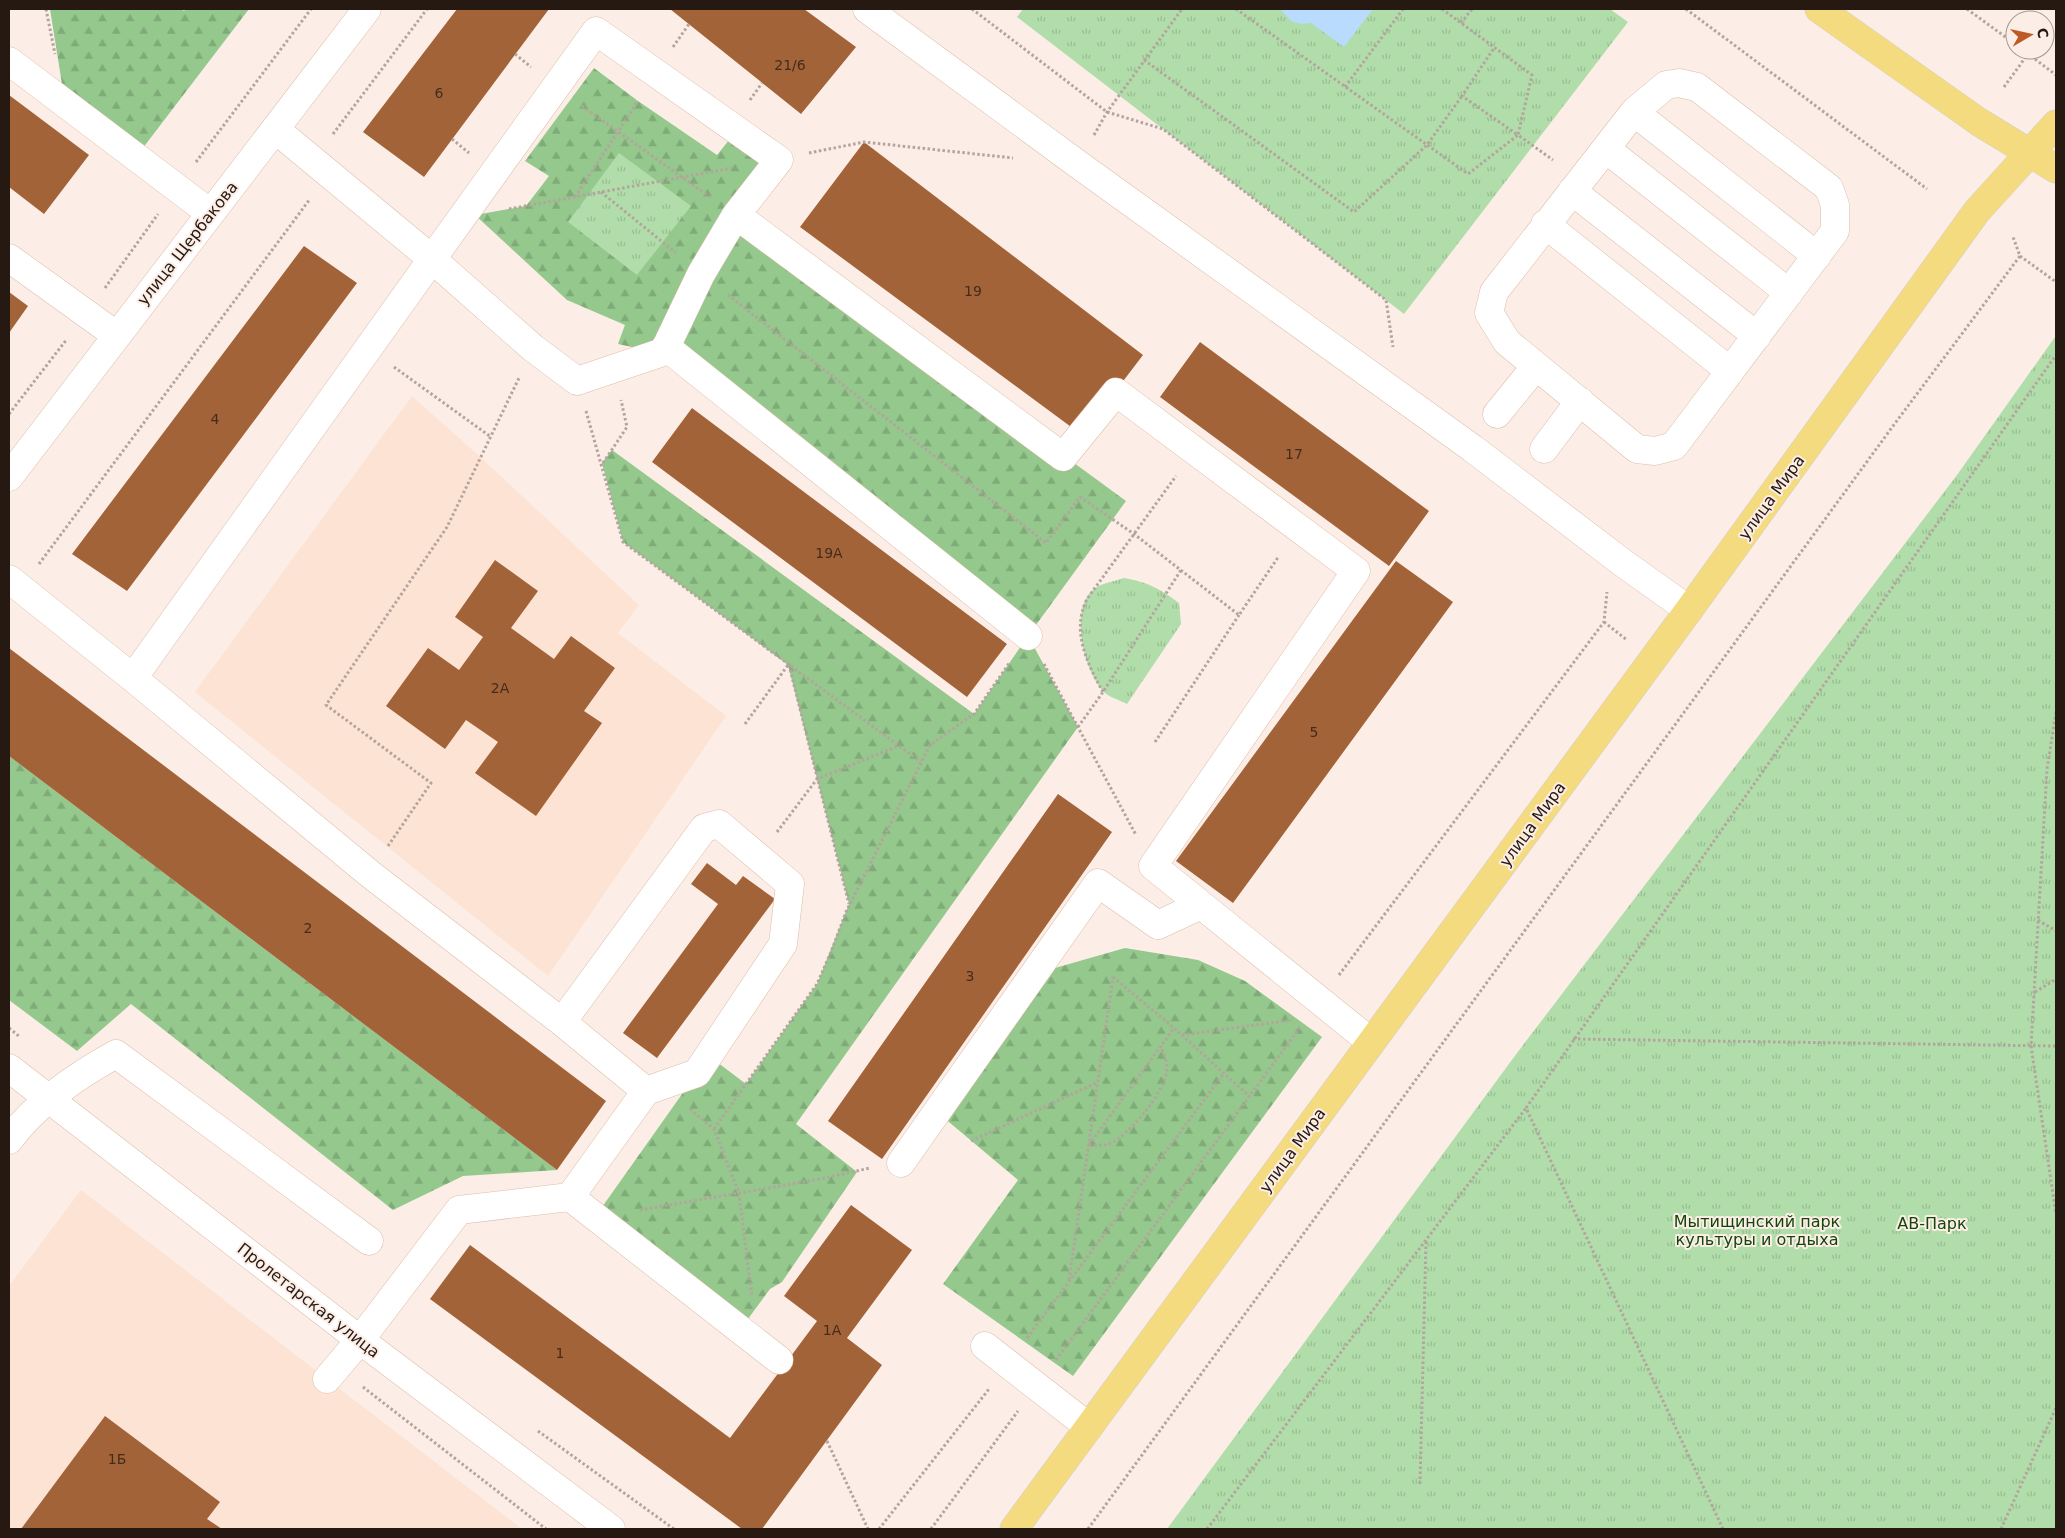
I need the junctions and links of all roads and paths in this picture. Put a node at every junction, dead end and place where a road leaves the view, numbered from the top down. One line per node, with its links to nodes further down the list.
1 (311, 9): 41 (path)
2 (367, 9): 32 (street, улица Щербакова)
3 (427, 9): 40 (path)
4 (867, 9): 83 (street)
5 (972, 9): 29 (path)
6 (1182, 9): 20 (path)
7 (1236, 9): 25 (path)
8 (1403, 9): 25 (path)
9 (1442, 9): 14 (path)
10 (1472, 9): 14 (path)
11 (1686, 9): 42 (path)
12 (1818, 9): 37 (main road)
13 (1967, 9): 16 (path)
14 (1461, 23): 17 (path)
15 (689, 24): 18 (path)
16 (2005, 37)
17 (1494, 48): 26 (path); 34 (path)
18 (669, 53)
19 (9, 60): 41 (street)
20 (1144, 60): 29 (path); 35 (path)
21 (2024, 60): 24 (path)
22 (2036, 60): 23 (path)
23 (2056, 75)
24 (2004, 86)
25 (1346, 87): 35 (path)
26 (1462, 96): 34 (path); 35 (path)
27 (638, 101): 33 (path)
28 (580, 104): 33 (path)
29 (1107, 112): 61 (path)
30 (1634, 112): 36 (street); 50 (street); 50 (street)
31 (2056, 124): 37 (main road, улица Мира)
32 (275, 129): 40 (street); 46 (street, улица Щербакова)
33 (617, 132): 45 (path); 47 (path)
34 (1518, 135): 35 (path); 38 (path)
35 (1427, 145)
36 (1606, 149): 44 (street); 56 (street)
37 (2030, 152): 39 (main road); 83 (main road, улица Мира)
38 (1553, 160)
39 (2056, 169)
40 (329, 172): 53 (street); 79 (path)
41 (177, 188): 46 (street); 57 (path)
42 (1927, 189)
43 (601, 192): 54 (path)
44 (1572, 192): 48 (street); 59 (street)
45 (574, 197)
46 (210, 213): 58 (street, улица Щербакова)
47 (736, 216): 53 (street); 54 (street); 74 (street)
48 (1546, 224): 65 (street); 67 (street)
49 (2013, 237): 51 (path)
50 (1816, 256): 56 (street)
51 (2020, 256): 55 (path); 150 (path)
52 (9, 258): 57 (street)
53 (432, 259): 62 (street); 63 (street)
54 (701, 274): 60 (street); 77 (path)
55 (2056, 282)
56 (1789, 293): 59 (street)
57 (87, 314): 58 (street); 70 (path)
58 (116, 335): 76 (street, улица Щербакова)
59 (1756, 336): 67 (street)
60 (666, 347): 66 (street); 86 (street)
61 (1393, 347)
62 (368, 348): 72 (path); 89 (street)
63 (533, 348): 68 (street); 72 (path)
64 (2056, 355): 111 (path)
65 (1536, 366): 69 (street); 71 (street)
66 (614, 368): 68 (street); 75 (path)
67 (1730, 371): 69 (street)
68 (577, 381): 75 (path)
69 (1580, 401): 73 (street)
70 (9, 414)
71 (1497, 414)
72 (490, 437): 100 (path)
73 (1544, 449)
74 (1194, 451): 77 (path); 99 (street)
75 (602, 463): 88 (path)
76 (9, 477)
77 (1134, 534): 80 (path); 90 (path)
78 (1279, 556): 84 (path)
79 (34, 570)
80 (1180, 570): 84 (path); 90 (path)
81 (9, 579): 89 (street)
82 (1608, 582): 85 (path)
83 (1689, 610): 112 (main road, улица Мира)
84 (1239, 615): 94 (path)
85 (1604, 622): 87 (path); 107 (path)
86 (1028, 636): 93 (path); 96 (path)
87 (1628, 642)
88 (788, 664): 92 (path); 95 (path); 97 (path)
89 (133, 678): 100 (street)
90 (1103, 692): 93 (path)
91 (2056, 712): 103 (path)
92 (745, 724)
93 (1078, 727): 99 (path)
94 (1155, 742)
95 (898, 746): 96 (path); 97 (path)
96 (921, 762): 101 (path)
97 (817, 779): 98 (path); 101 (path)
98 (773, 838)
99 (1153, 866): 102 (street)
100 (370, 874): 108 (street)
101 (849, 904): 127 (path)
102 (1200, 905): 107 (street); 126 (street)
103 (2038, 920): 104 (path); 106 (path)
104 (2056, 931)
105 (2056, 979): 106 (path)
106 (2034, 992): 114 (path)
107 (1314, 1009): 110 (path); 112 (street); 120 (path)
108 (562, 1022): 119 (street); 119 (street)
109 (1174, 1028): 110 (path); 113 (path); 118 (path)
110 (1182, 1035): 117 (path)
111 (1573, 1039): 114 (path); 122 (path)
112 (1371, 1042): 142 (main road, улица Мира)
113 (1161, 1045): 125 (path); 125 (path)
114 (2031, 1046): 115 (path); 129 (path)
115 (2056, 1046)
116 (9, 1068): 121 (street, Пролетарская улица)
117 (1224, 1073): 120 (path); 133 (path)
118 (1098, 1082): 124 (path); 125 (path)
119 (646, 1091): 128 (street)
120 (1250, 1097): 140 (path)
121 (50, 1099): 123 (street); 132 (street); 135 (street, Пролетарская улица)
122 (1526, 1108): 131 (path); 152 (path)
123 (9, 1140)
124 (971, 1141)
125 (1089, 1145): 133 (path)
126 (905, 1157): 127 (path)
127 (739, 1193): 130 (path); 134 (path)
128 (570, 1198): 130 (street); 135 (street)
129 (2056, 1214)
130 (595, 1217): 134 (street)
131 (1426, 1240): 144 (path); 151 (path)
132 (369, 1241)
133 (1068, 1283): 138 (path)
134 (739, 1331): 137 (street)
135 (360, 1340): 139 (street); 145 (street, Пролетарская улица)
136 (985, 1346): 138 (street)
137 (778, 1360)
138 (1008, 1364): 140 (street); 147 (path)
139 (327, 1379)
140 (1037, 1386): 142 (street); 148 (path)
141 (2056, 1408): 153 (path)
142 (1089, 1428): 149 (main road, улица Мира)
143 (827, 1441): 146 (path)
144 (1420, 1484)
145 (611, 1529)
146 (868, 1529)
147 (879, 1529)
148 (931, 1529)
149 (1014, 1529)
150 (1088, 1529)
151 (1207, 1529)
152 (1723, 1529)
153 (2001, 1529)

